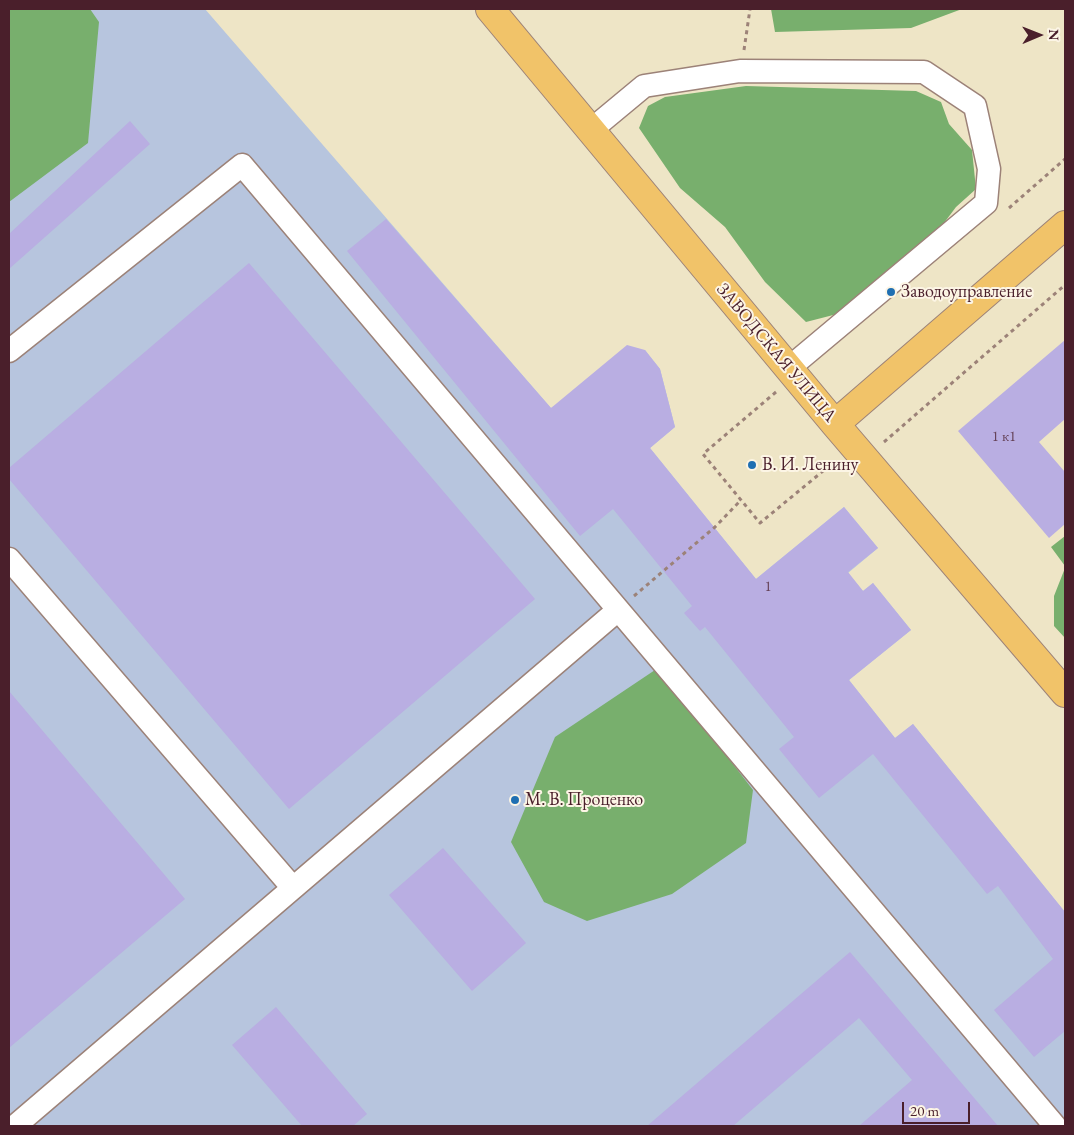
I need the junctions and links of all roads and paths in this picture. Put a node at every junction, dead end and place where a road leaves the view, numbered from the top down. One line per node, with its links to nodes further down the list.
1 (490, 9): 4 (main road, ЗАВОДСКАЯ УЛИЦА)
2 (750, 9): 3 (path)
3 (740, 71): 4 (lane); 8 (lane)
4 (591, 130): 8 (main road, ЗАВОДСКАЯ УЛИЦА)
5 (1065, 224): 9 (main road)
6 (1065, 285): 11 (path)
7 (9, 351): 14 (lane)
8 (784, 378): 9 (main road, ЗАВОДСКАЯ УЛИЦА); 12 (path)
9 (835, 424): 11 (main road, ЗАВОДСКАЯ УЛИЦА)
10 (838, 459): 12 (path)
11 (865, 459): 15 (main road, ЗАВОДСКАЯ УЛИЦА)
12 (741, 500): 14 (path)
13 (9, 559): 16 (lane)
14 (618, 610): 16 (lane); 18 (lane)
15 (1065, 694)
16 (293, 888): 17 (lane)
17 (14, 1126)
18 (1055, 1126)

